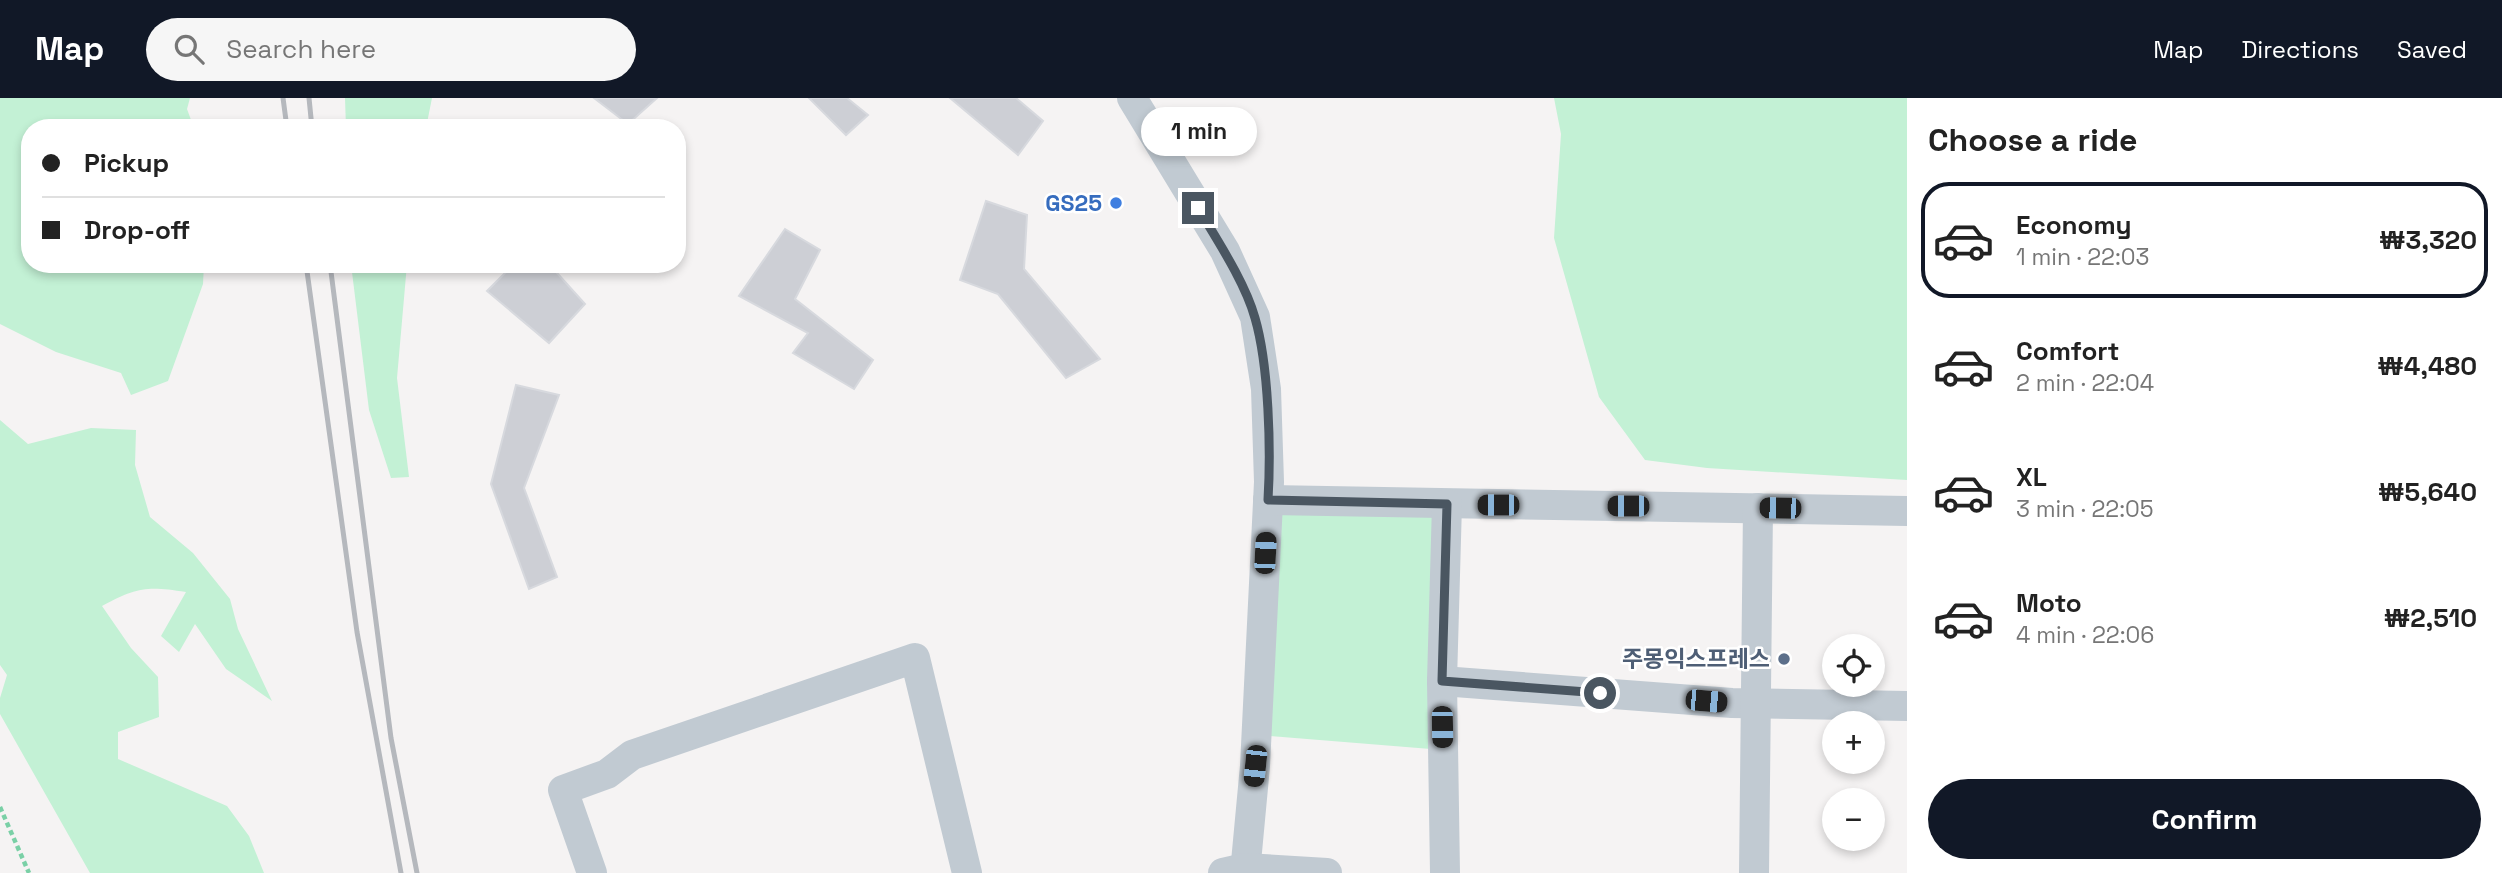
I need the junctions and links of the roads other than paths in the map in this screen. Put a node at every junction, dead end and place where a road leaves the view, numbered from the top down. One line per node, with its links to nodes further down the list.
1 (1132, 98): 2 (street)
2 (1268, 500): 3 (street); 9 (street)
3 (1447, 504): 4 (street); 6 (street)
4 (1758, 508): 5 (street); 7 (street)
5 (1907, 511)
6 (1442, 681): 7 (street); 13 (street)
7 (1757, 704): 8 (street); 14 (street)
8 (1907, 706)
9 (1237, 871): 12 (street)
10 (592, 873): 11 (street)
11 (967, 873)
12 (1327, 873)
13 (1444, 873)
14 (1754, 873)

